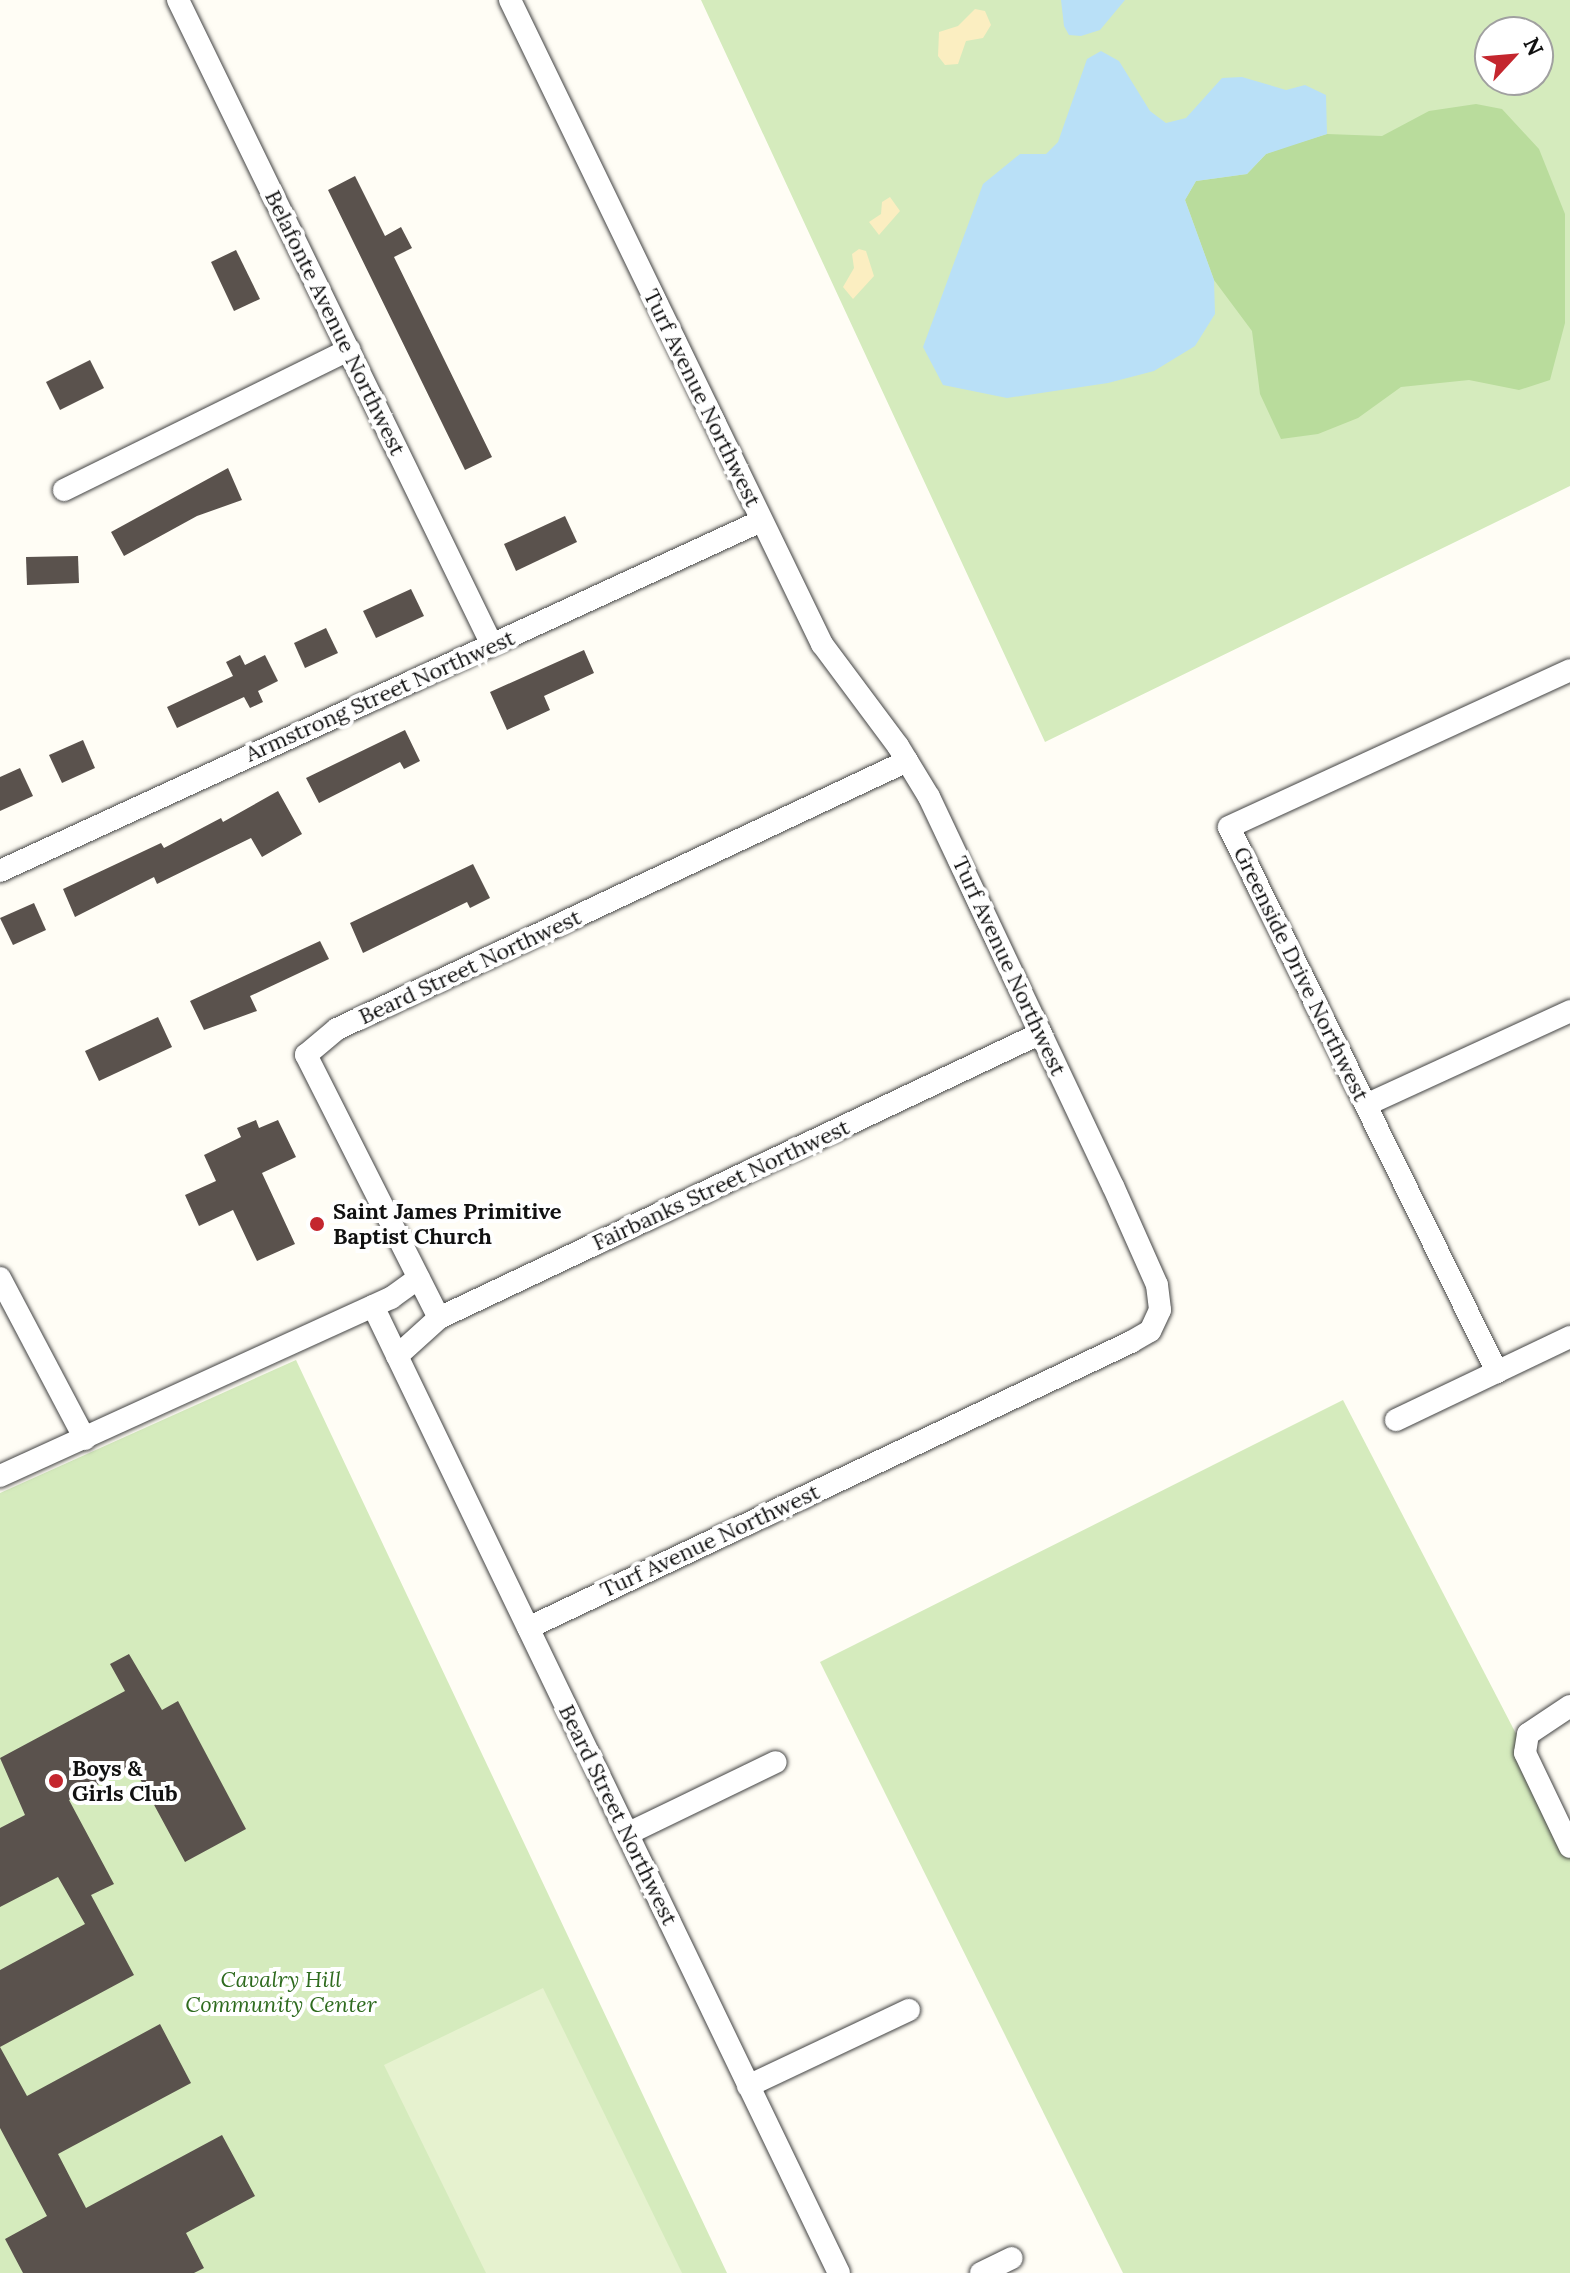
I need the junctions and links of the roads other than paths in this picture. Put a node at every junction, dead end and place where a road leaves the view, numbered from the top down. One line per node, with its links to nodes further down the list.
1 (178, 0): 3 (street, Belafonte Avenue Northwest)
2 (510, 0): 5 (street, Turf Avenue Northwest)
3 (349, 350): 4 (street); 6 (street, Belafonte Avenue Northwest)
4 (64, 490)
5 (761, 521): 6 (street, Armstrong Street Northwest); 8 (street, Turf Avenue Northwest)
6 (492, 645): 9 (street, Armstrong Street Northwest)
7 (1570, 670): 12 (street, Greenside Drive Northwest)
8 (907, 761): 11 (street, Turf Avenue Northwest); 14 (street, Beard Street Northwest)
9 (0, 871)
10 (1570, 1011): 12 (street)
11 (1041, 1033): 16 (street, Fairbanks Street Northwest); 23 (street, Turf Avenue Northwest)
12 (1366, 1105): 19 (street, Greenside Drive Northwest)
13 (0, 1278): 21 (street)
14 (419, 1278): 15 (street); 16 (street, Beard Street Northwest)
15 (373, 1306): 18 (street); 21 (street)
16 (439, 1318): 18 (street, Fairbanks Street Northwest)
17 (1570, 1337): 19 (street)
18 (397, 1356): 23 (street, Beard Street Northwest)
19 (1497, 1372): 20 (street)
20 (1396, 1420)
21 (85, 1439): 22 (street)
22 (0, 1476)
23 (528, 1628): 26 (street, Beard Street Northwest)
24 (1570, 1706): 27 (street)
25 (776, 1762): 26 (street)
26 (627, 1834): 29 (street, Beard Street Northwest)
27 (1570, 1847)
28 (909, 2010): 29 (street)
29 (748, 2086): 31 (street, Beard Street Northwest)
30 (1012, 2258): 32 (street)
31 (839, 2273)
32 (981, 2273)

